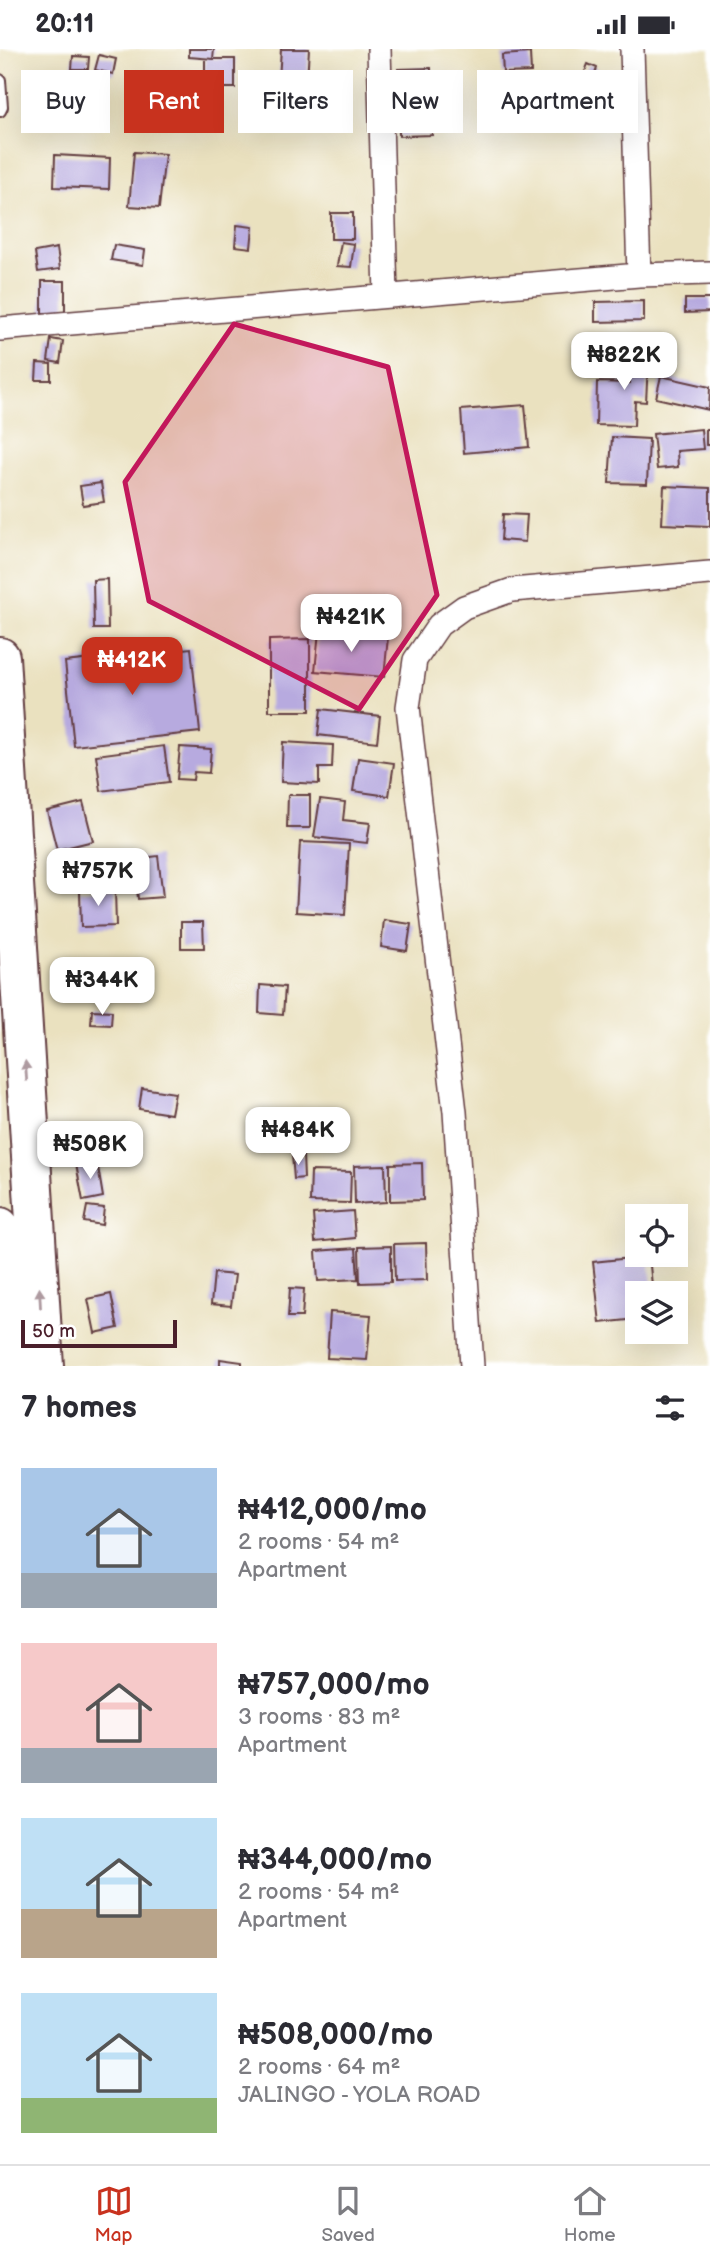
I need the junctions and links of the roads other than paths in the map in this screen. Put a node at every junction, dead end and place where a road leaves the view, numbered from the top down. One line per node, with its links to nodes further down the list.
1 (379, 49): 7 (street)
2 (632, 49): 6 (street)
3 (0, 80): 4 (lane)
4 (0, 111)
5 (710, 273): 6 (street)
6 (639, 275): 7 (street)
7 (386, 295): 8 (street)
8 (0, 328)
9 (710, 573): 14 (street)
10 (0, 657): 13 (highway, one-way to 10)
11 (0, 1227): 12 (highway)
12 (8, 1366)
13 (44, 1366)
14 (472, 1366)

